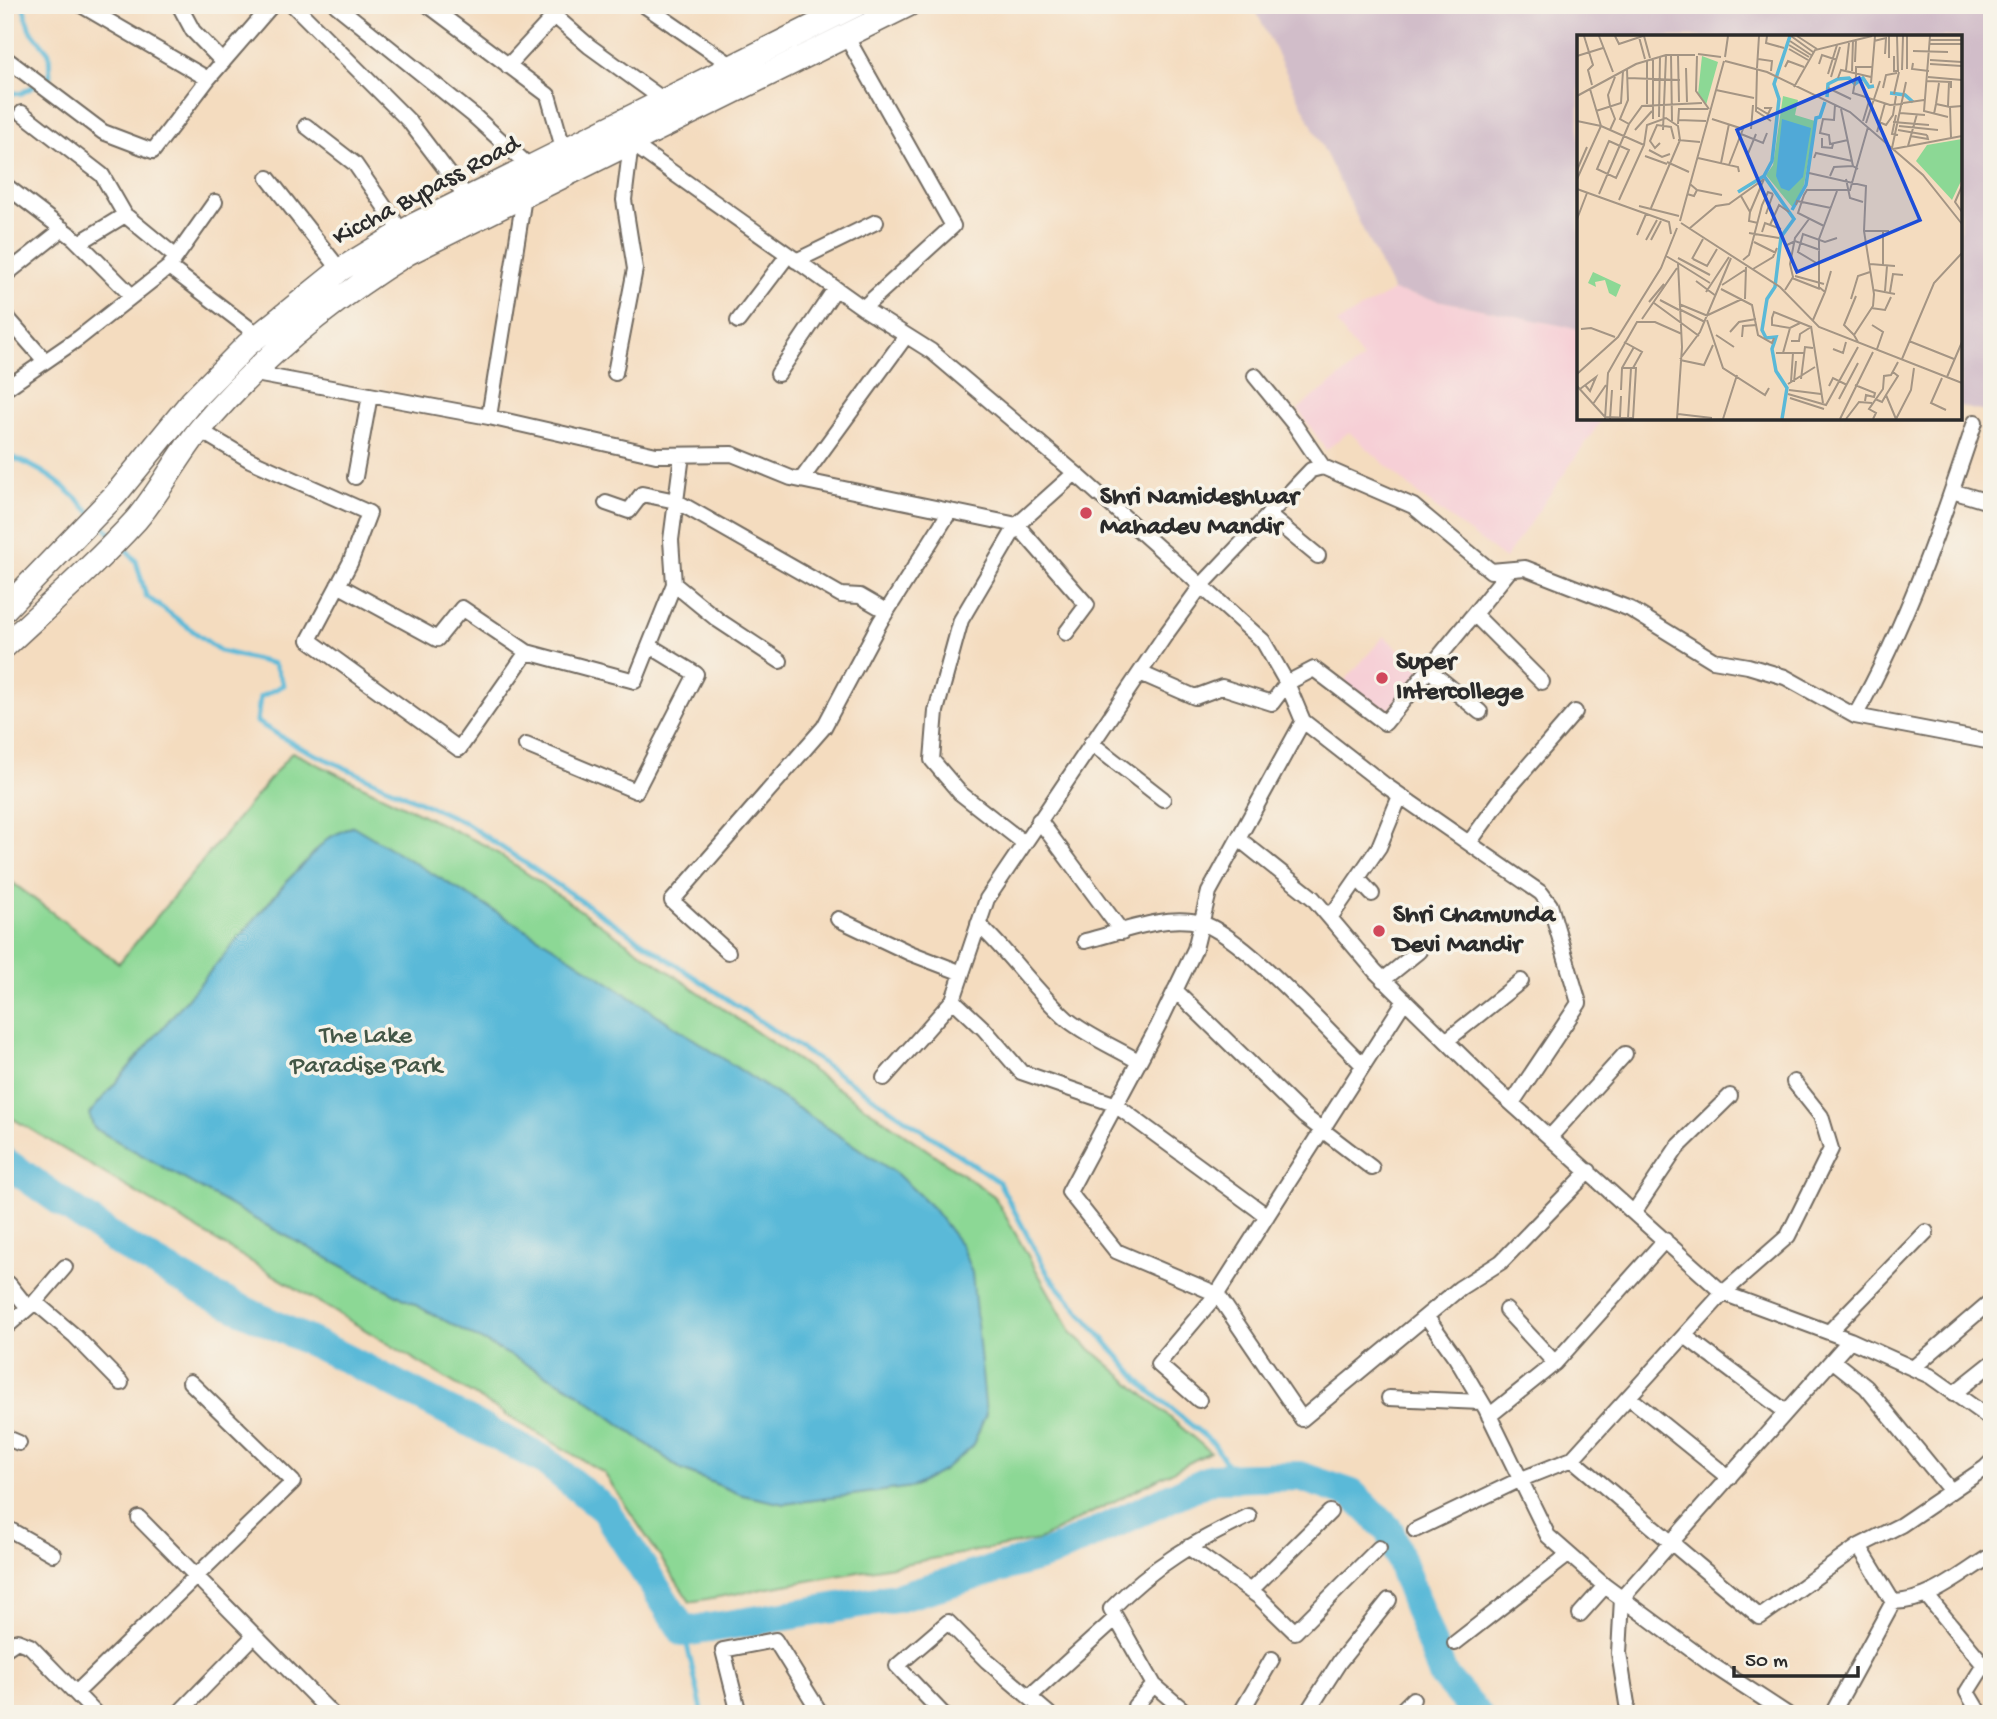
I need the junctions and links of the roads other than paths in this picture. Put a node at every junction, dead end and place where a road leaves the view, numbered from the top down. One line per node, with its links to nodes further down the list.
1 (81, 5): 17 (street)
2 (179, 5): 14 (street)
3 (272, 5): 14 (street)
4 (293, 5): 27 (street)
5 (336, 5): 23 (street)
6 (428, 5): 15 (street)
7 (542, 5): 11 (street)
8 (644, 5): 16 (street)
9 (856, 5): 16 (main road, Kiccha Bypass Road)
10 (908, 5): 12 (main road)
11 (555, 16): 15 (street); 18 (street)
12 (846, 36): 16 (main road); 40 (street)
13 (5, 58): 17 (street)
14 (223, 62): 17 (street)
15 (508, 66): 22 (street)
16 (738, 77): 18 (main road, Kiccha Bypass Road); 21 (main road)
17 (208, 79)
18 (665, 101): 21 (main road, Kiccha Bypass Road)
19 (22, 113): 29 (street)
20 (306, 126): 32 (street)
21 (626, 133): 22 (main road, Kiccha Bypass Road); 26 (main road); 34 (street); 47 (street)
22 (564, 151): 23 (main road, Kiccha Bypass Road)
23 (531, 168): 27 (main road, Kiccha Bypass Road)
24 (268, 178): 37 (street)
25 (5, 185): 31 (street)
26 (524, 197): 37 (main road); 52 (street)
27 (469, 200): 32 (main road, Kiccha Bypass Road)
28 (215, 202): 35 (street)
29 (125, 215): 33 (street); 35 (street)
30 (876, 222): 34 (street)
31 (63, 229): 33 (street); 36 (street)
32 (402, 232): 37 (main road, Kiccha Bypass Road)
33 (79, 243): 39 (street)
34 (792, 258): 38 (street); 42 (street)
35 (173, 262): 39 (street); 43 (street)
36 (5, 275)
37 (338, 281): 43 (main road, Kiccha Bypass Road); 46 (main road)
38 (835, 289): 40 (street); 48 (street)
39 (132, 296): 45 (street)
40 (863, 309): 44 (street)
41 (5, 315): 45 (street)
42 (738, 321)
43 (258, 335): 72 (main road, Kiccha Bypass Road)
44 (906, 335): 57 (street); 59 (street)
45 (45, 361): 50 (street)
46 (250, 373): 51 (street); 54 (main road)
47 (615, 373)
48 (778, 374)
49 (1255, 376): 56 (street)
50 (5, 389)
51 (370, 395): 52 (street); 58 (street)
52 (489, 417): 55 (street)
53 (1975, 422): 60 (street)
54 (200, 430): 70 (street); 76 (main road)
55 (682, 455): 59 (street); 61 (street)
56 (1322, 467): 65 (street); 68 (street)
57 (1075, 473): 66 (street); 71 (street)
58 (355, 477)
59 (800, 480): 64 (street)
60 (1952, 491): 63 (street); 86 (street)
61 (676, 501): 62 (street); 69 (street); 73 (street)
62 (606, 503)
63 (1992, 503)
64 (950, 511): 66 (street); 73 (street)
65 (1268, 514): 67 (street); 71 (street)
66 (1017, 525): 75 (street); 95 (street)
67 (1318, 555)
68 (1509, 570): 74 (street); 86 (street)
69 (674, 584): 77 (street); 79 (street)
70 (338, 585): 78 (street); 78 (street)
71 (1201, 586): 81 (street); 82 (street)
72 (5, 609)
73 (886, 611): 106 (street)
74 (1474, 614): 80 (street); 83 (street)
75 (1066, 633)
76 (5, 646)
77 (650, 646): 78 (street); 90 (street)
78 (527, 652)
79 (780, 661)
80 (1428, 669): 82 (street); 84 (street)
81 (1140, 673): 82 (street); 89 (street)
82 (1287, 682): 87 (street)
83 (1542, 682)
84 (1480, 712)
85 (1575, 712): 96 (street)
86 (1855, 716): 88 (street)
87 (1303, 721): 91 (street); 94 (street)
88 (1992, 742)
89 (1091, 743): 92 (street); 93 (street)
90 (526, 745)
91 (1400, 796): 96 (street); 97 (street)
92 (1163, 799)
93 (1040, 820): 95 (street); 103 (street)
94 (1239, 839): 99 (street); 101 (street)
95 (1024, 843): 102 (street)
96 (1469, 843): 120 (street)
97 (1358, 879): 98 (street); 99 (street)
98 (1372, 894)
99 (1330, 918): 108 (street)
100 (838, 919): 107 (street)
101 (1201, 923): 103 (street); 110 (street); 116 (street)
102 (978, 924): 107 (street); 115 (street)
103 (1122, 932): 104 (street)
104 (1085, 941)
105 (1419, 951): 108 (street)
106 (728, 952)
107 (962, 973): 111 (street)
108 (1383, 980): 112 (street)
109 (1521, 981): 113 (street)
110 (1175, 990): 115 (street); 122 (street)
111 (953, 1000): 117 (street); 121 (street)
112 (1405, 1000): 113 (street); 116 (street)
113 (1446, 1041): 120 (street)
114 (1625, 1054): 123 (street)
115 (1138, 1061): 121 (street)
116 (1362, 1064): 122 (street)
117 (884, 1078)
118 (1794, 1082): 132 (street)
119 (1730, 1096): 126 (street)
120 (1512, 1103): 123 (street)
121 (1114, 1104): 127 (street); 133 (street)
122 (1323, 1130): 124 (street); 127 (street)
123 (1550, 1137): 125 (street)
124 (1371, 1168)
125 (1589, 1171): 126 (street); 137 (street)
126 (1634, 1212): 129 (street)
127 (1267, 1216): 133 (street)
128 (1926, 1232): 139 (street)
129 (1665, 1240): 132 (street); 143 (street)
130 (65, 1267): 135 (street)
131 (9, 1284): 135 (street)
132 (1723, 1293): 139 (street); 140 (street)
133 (1217, 1294): 137 (street); 151 (street)
134 (1992, 1300): 145 (street)
135 (31, 1305): 138 (street); 147 (street)
136 (1506, 1310): 143 (street)
137 (1426, 1316): 152 (street)
138 (5, 1328)
139 (1829, 1332): 141 (street)
140 (1685, 1336): 150 (street); 153 (street)
141 (1850, 1340): 142 (street); 145 (street)
142 (1832, 1360): 153 (street); 160 (street)
143 (1555, 1363): 154 (street)
144 (1992, 1363): 148 (street)
145 (1913, 1368): 148 (street)
146 (190, 1382): 173 (street)
147 (121, 1383)
148 (1953, 1394): 155 (street)
149 (1389, 1398): 152 (street)
150 (1630, 1398): 156 (street); 158 (street)
151 (1199, 1400)
152 (1481, 1402): 154 (street)
153 (1786, 1412): 158 (street)
154 (1489, 1416): 159 (street)
155 (1992, 1420)
156 (1572, 1459): 159 (street); 166 (street)
157 (1992, 1461): 160 (street)
158 (1728, 1478): 166 (street)
159 (1520, 1480): 165 (street); 171 (street)
160 (1951, 1491): 167 (street)
161 (1330, 1512): 175 (street)
162 (1250, 1516): 168 (street)
163 (139, 1518): 173 (street)
164 (5, 1527): 170 (street)
165 (1415, 1530)
166 (1671, 1543): 167 (street); 177 (street)
167 (1859, 1546): 179 (street)
168 (1188, 1547): 175 (street); 181 (street)
169 (1379, 1548): 175 (street)
170 (53, 1554)
171 (1568, 1555): 174 (street); 183 (street)
172 (1992, 1555): 176 (street)
173 (195, 1577): 182 (street); 187 (street)
174 (1605, 1586): 177 (street); 180 (street)
175 (1250, 1591)
176 (1927, 1596): 179 (street); 205 (street)
177 (1622, 1598): 190 (street); 203 (street)
178 (1389, 1600): 201 (street)
179 (1893, 1602): 204 (street)
180 (1580, 1614)
181 (1116, 1618): 186 (street); 188 (street)
182 (254, 1636): 192 (street); 193 (street)
183 (1455, 1643)
184 (5, 1649): 187 (street)
185 (1272, 1659): 200 (street)
186 (1154, 1685): 198 (street); 199 (street)
187 (76, 1693): 191 (street)
188 (1030, 1696): 196 (street); 197 (street)
189 (1413, 1699): 202 (street)
190 (1627, 1704)
191 (96, 1714)
192 (178, 1714)
193 (331, 1714)
194 (739, 1714): 195 (street)
195 (821, 1714)
196 (943, 1714)
197 (1049, 1714)
198 (1144, 1714)
199 (1188, 1714)
200 (1240, 1714)
201 (1306, 1714)
202 (1398, 1714)
203 (1787, 1714)
204 (1832, 1714)
205 (1980, 1714)

